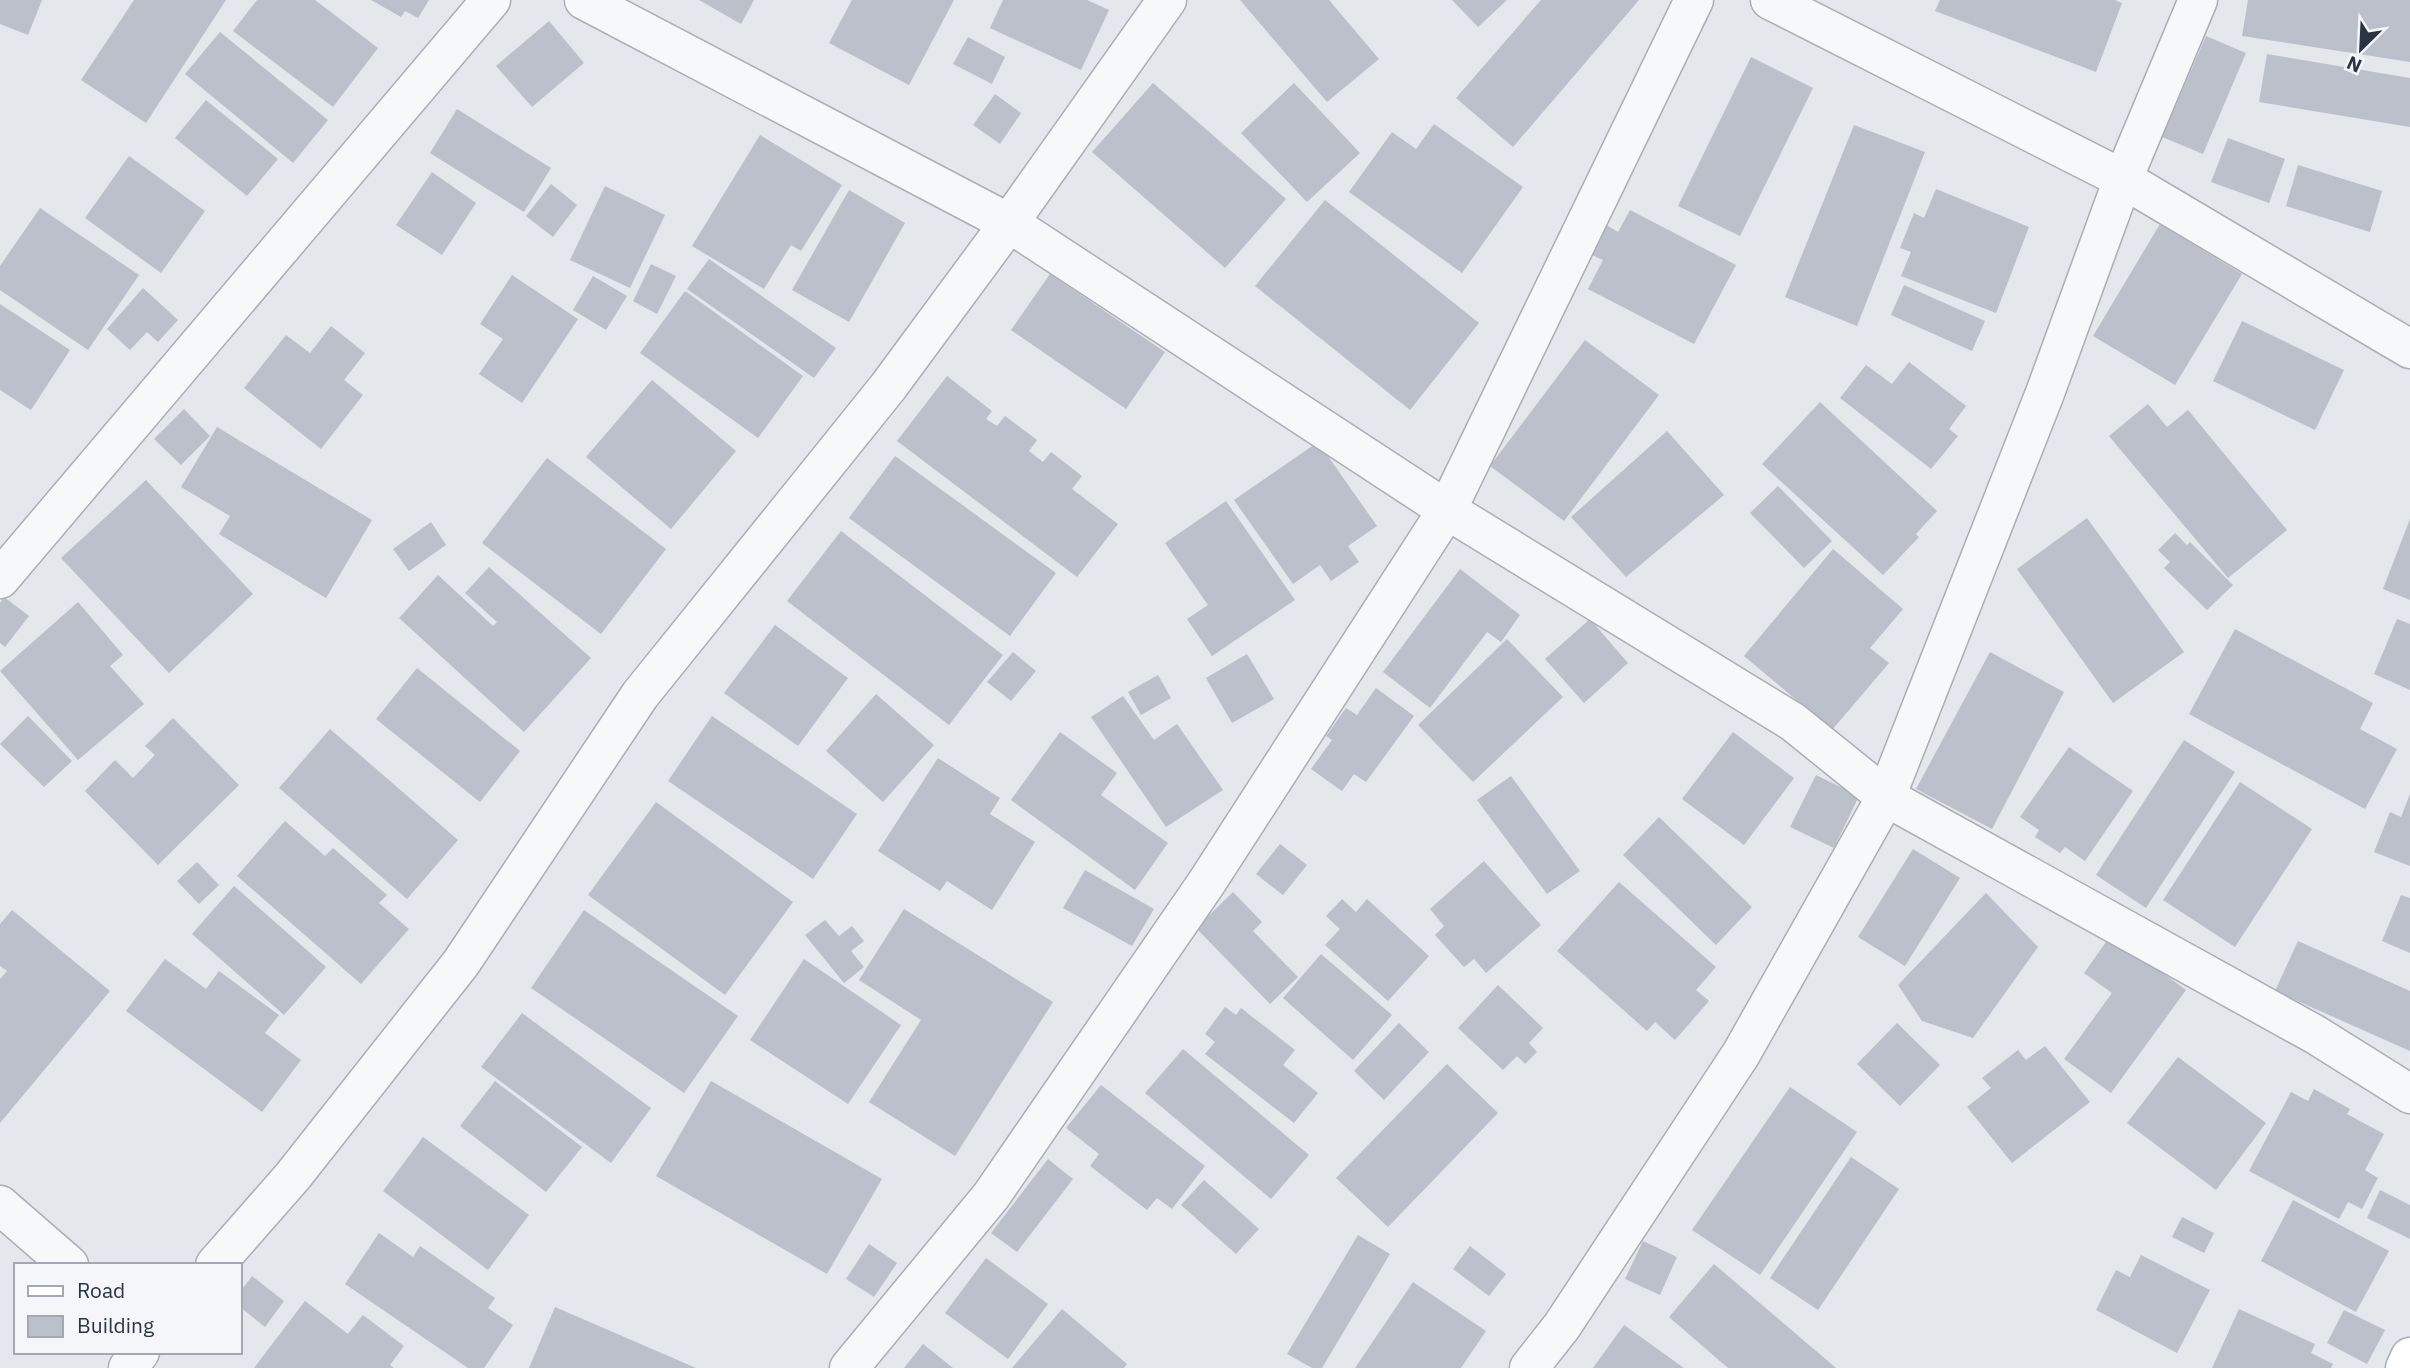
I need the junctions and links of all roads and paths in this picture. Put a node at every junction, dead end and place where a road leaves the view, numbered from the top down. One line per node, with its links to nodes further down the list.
1 (491, 0): 11 (street)
2 (584, 0): 8 (street)
3 (1167, 0): 8 (street)
4 (1694, 0): 10 (street)
5 (1770, 0): 7 (street)
6 (2199, 0): 7 (street)
7 (2123, 179): 9 (street); 12 (street)
8 (1009, 223): 10 (street); 16 (street)
9 (2410, 349)
10 (1447, 510): 12 (street); 18 (street)
11 (5, 564)
12 (1886, 797): 13 (street); 19 (street)
13 (2410, 1094)
14 (0, 1205): 15 (street)
15 (67, 1263)
16 (217, 1263)
17 (2410, 1357): 20 (street)
18 (849, 1368)
19 (1529, 1368)
20 (2405, 1368)

